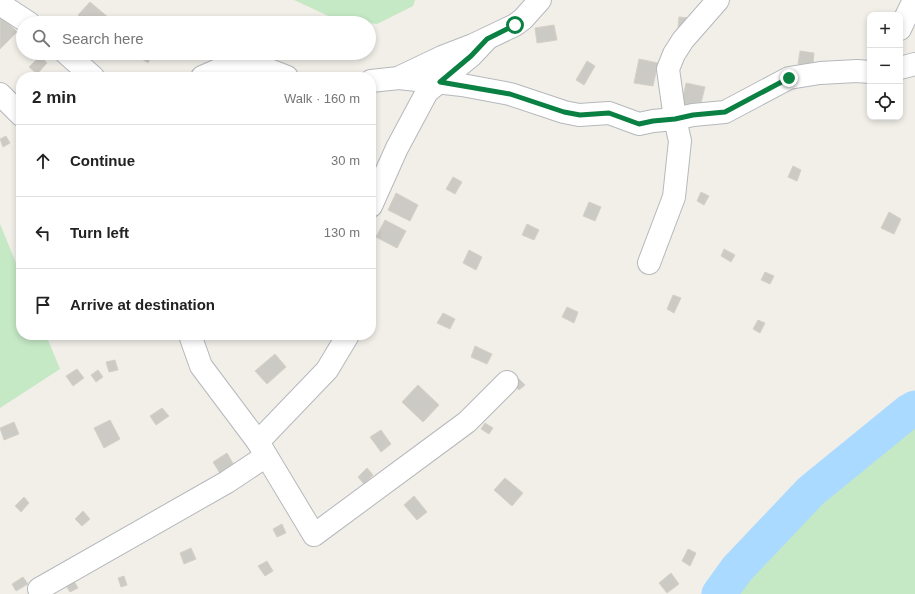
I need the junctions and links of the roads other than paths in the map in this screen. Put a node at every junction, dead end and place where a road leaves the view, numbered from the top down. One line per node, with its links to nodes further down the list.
1 (718, 0): 20 (street)
2 (914, 0): 6 (street)
3 (539, 1): 7 (street)
4 (0, 4): 5 (street)
5 (18, 16)
6 (903, 23)
7 (487, 39): 15 (street); 17 (street)
8 (74, 60): 11 (street)
9 (915, 64): 10 (street)
10 (903, 67)
11 (87, 72)
12 (213, 72): 13 (street)
13 (274, 72)
14 (867, 72): 20 (street)
15 (399, 78): 16 (street); 17 (street)
16 (376, 80)
17 (440, 82): 20 (street); 21 (street)
18 (0, 94): 19 (street)
19 (16, 110)
20 (675, 119): 22 (street)
21 (376, 195)
22 (649, 263)
23 (192, 340): 26 (street)
24 (345, 340): 26 (street)
25 (507, 382): 26 (street)
26 (262, 449): 27 (street)
27 (41, 594)

